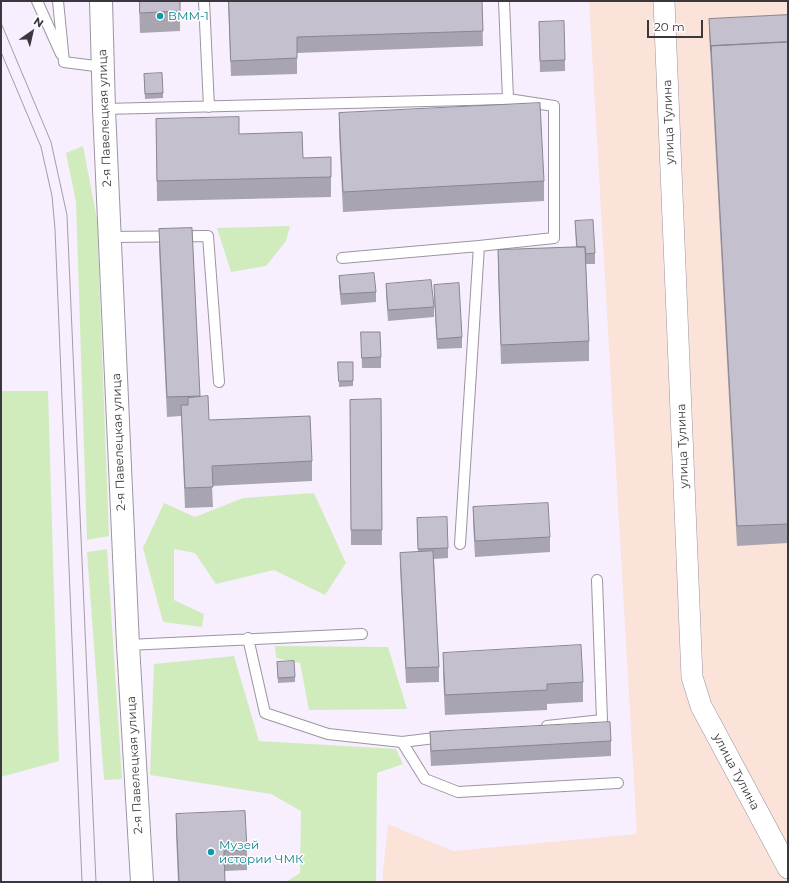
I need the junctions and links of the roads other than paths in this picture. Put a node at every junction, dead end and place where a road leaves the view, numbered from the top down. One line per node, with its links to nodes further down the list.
1 (37, 1): 7 (lane)
2 (58, 1): 7 (lane)
3 (102, 1): 8 (main road, 2-я Павелецкая улица)
4 (204, 1): 10 (lane)
5 (504, 1): 9 (lane)
6 (664, 1): 25 (street, улица Тулина)
7 (64, 62): 8 (lane)
8 (103, 67): 11 (main road, 2-я Павелецкая улица)
9 (508, 99): 10 (lane); 13 (lane)
10 (209, 107): 11 (lane)
11 (104, 109): 12 (main road, 2-я Павелецкая улица)
12 (110, 237): 15 (lane); 20 (main road, 2-я Павелецкая улица)
13 (479, 246): 14 (lane); 16 (lane)
14 (342, 258)
15 (219, 382)
16 (460, 544)
17 (597, 580): 21 (lane)
18 (362, 634): 19 (lane)
19 (248, 638): 20 (lane); 23 (lane)
20 (128, 645): 26 (main road, 2-я Павелецкая улица)
21 (540, 727)
22 (456, 736): 23 (lane)
23 (402, 742): 24 (lane)
24 (618, 784)
25 (788, 868)
26 (142, 882)

